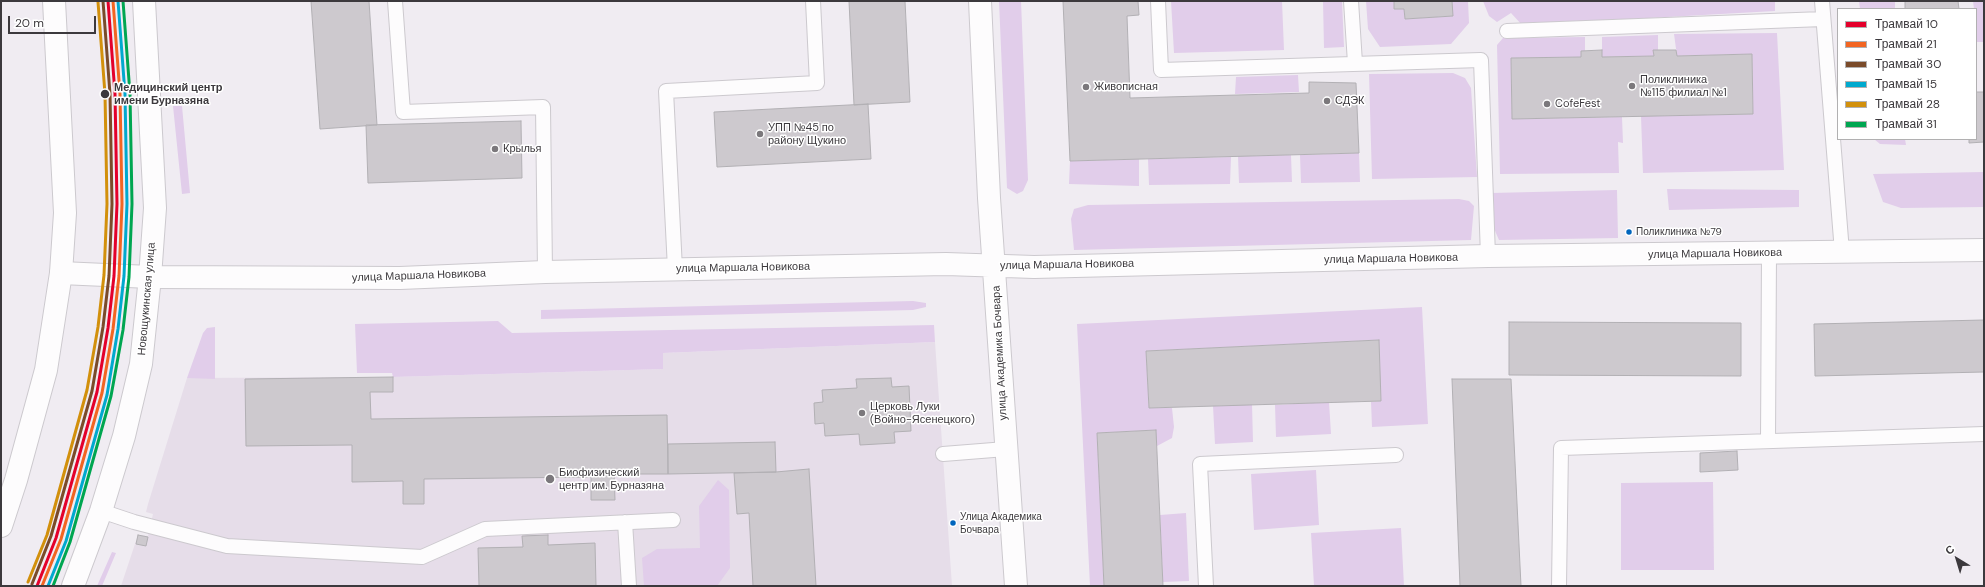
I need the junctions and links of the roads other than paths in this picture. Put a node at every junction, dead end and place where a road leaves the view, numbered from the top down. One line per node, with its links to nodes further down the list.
1 (54, 1): 19 (street)
2 (144, 1): 20 (street, Новощукинская улица)
3 (395, 1): 18 (lane)
4 (813, 1): 17 (lane)
5 (980, 1): 16 (street, улица Академика Бочвара)
6 (1158, 1): 11 (lane)
7 (1351, 1): 11 (lane)
8 (1822, 1): 9 (lane)
9 (1824, 19): 10 (lane); 13 (lane)
10 (1507, 31)
11 (1355, 63): 15 (lane)
12 (1984, 250): 13 (street, улица Маршала Новикова)
13 (1842, 252): 14 (street, улица Маршала Новикова)
14 (1769, 253): 15 (street, улица Маршала Новикова); 22 (lane)
15 (1488, 256): 16 (street, улица Маршала Новикова)
16 (995, 266): 17 (street, улица Маршала Новикова); 23 (street, улица Академика Бочвара)
17 (675, 269): 18 (street, улица Маршала Новикова)
18 (545, 272): 20 (street, улица Маршала Новикова)
19 (61, 273): 20 (street, улица Маршала Новикова); 29 (street)
20 (150, 277): 26 (street, Новощукинская улица)
21 (1984, 434): 22 (lane)
22 (1768, 441): 34 (lane)
23 (1006, 449): 24 (lane); 32 (street, улица Академика Бочвара)
24 (943, 454)
25 (1396, 454): 33 (lane)
26 (101, 511): 28 (lane); 30 (street, Новощукинская улица)
27 (673, 520): 28 (lane)
28 (625, 522): 31 (lane)
29 (1, 526)
30 (73, 586)
31 (629, 586)
32 (1016, 586)
33 (1206, 586)
34 (1559, 586)

